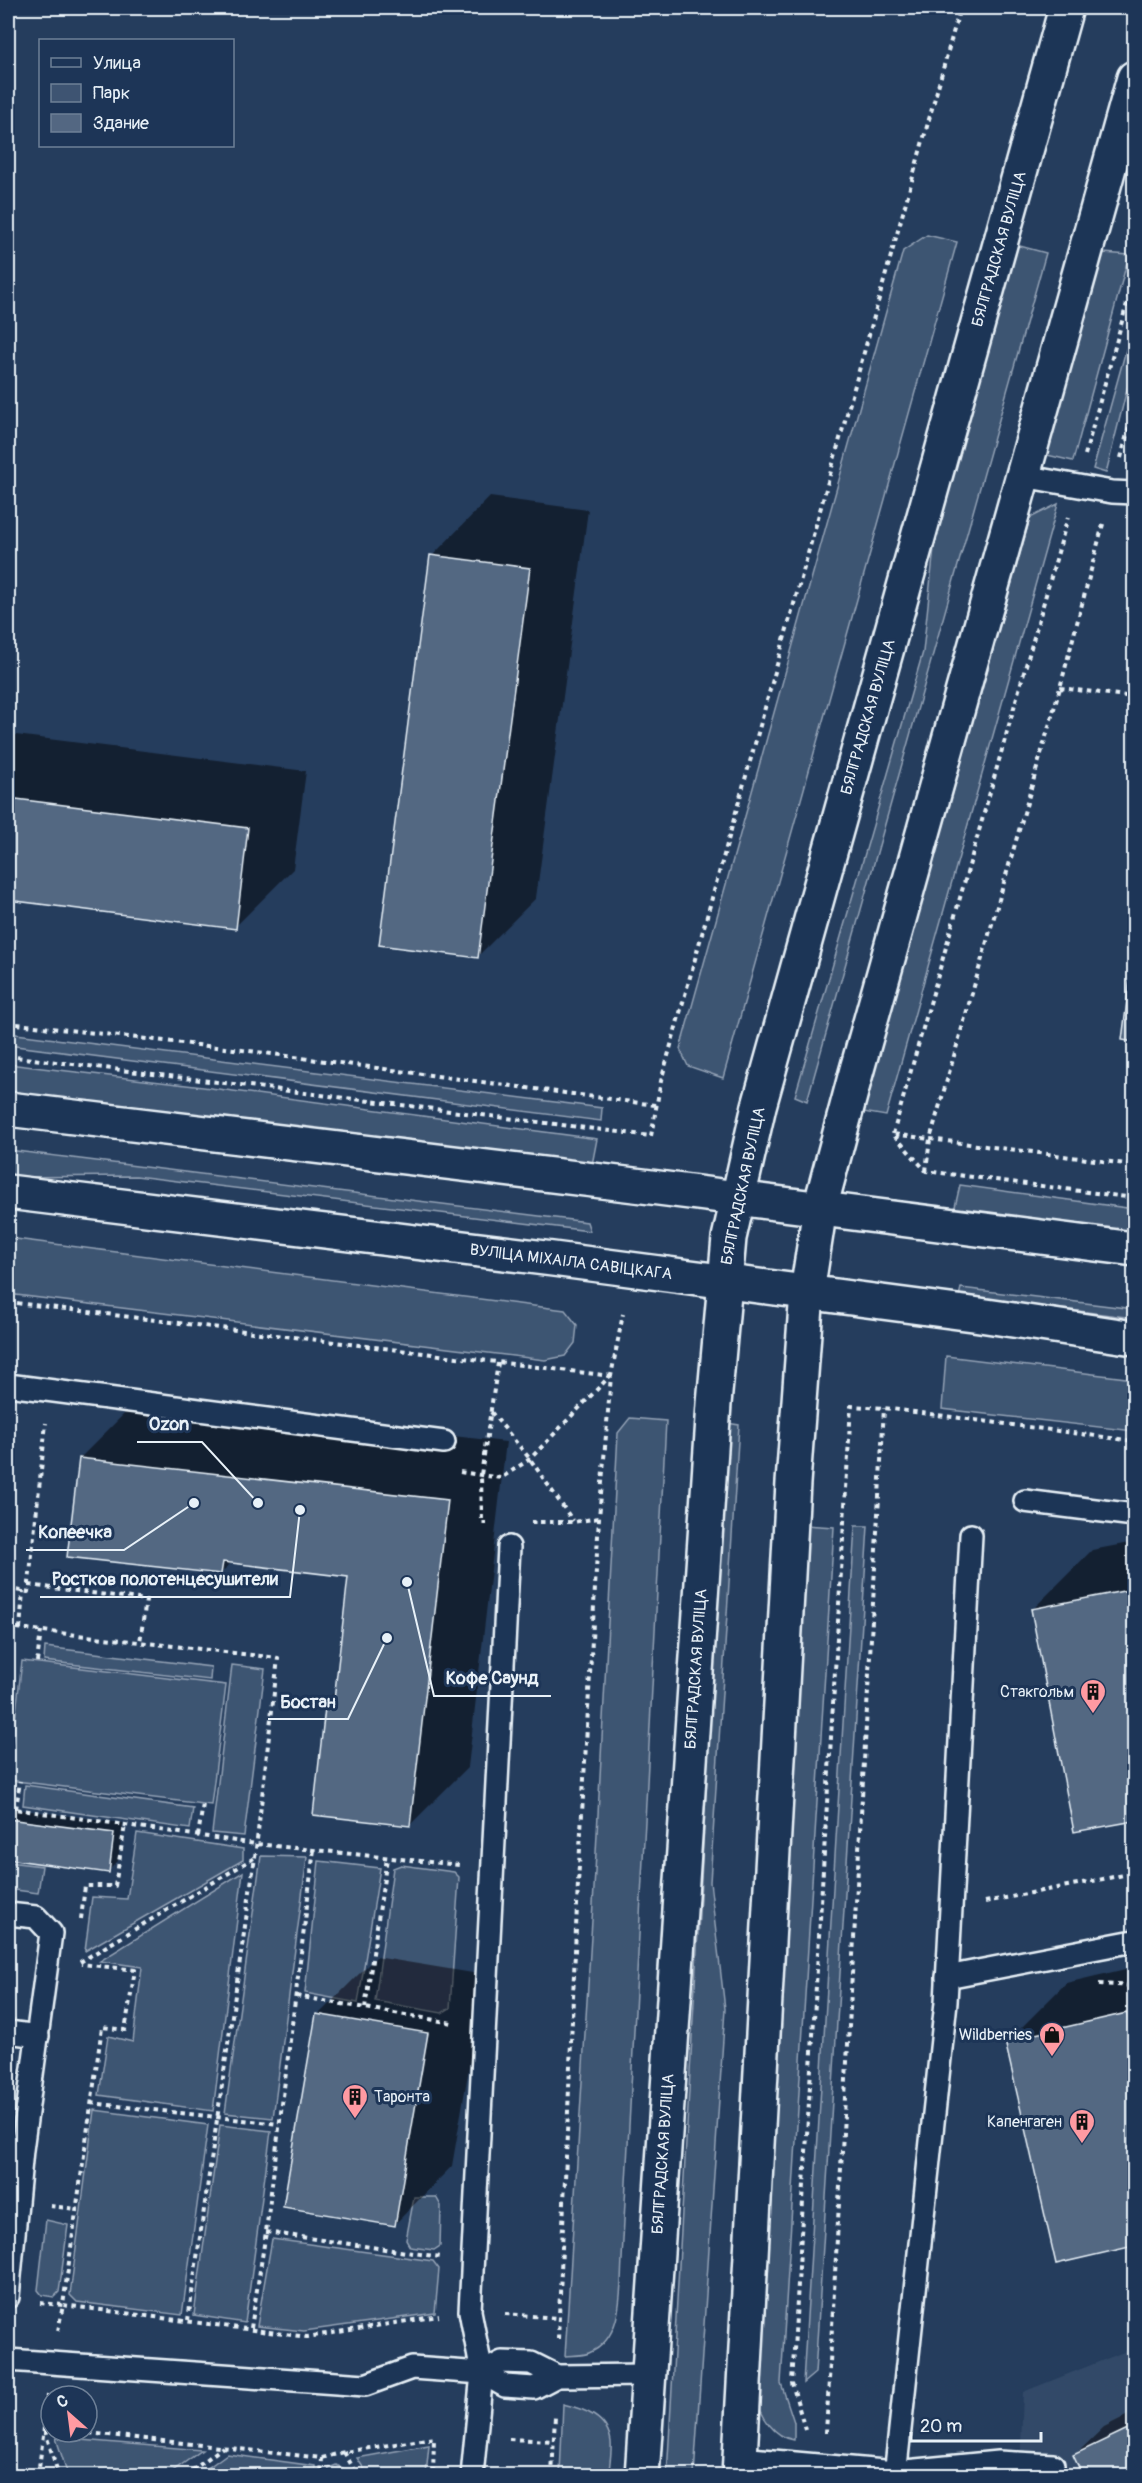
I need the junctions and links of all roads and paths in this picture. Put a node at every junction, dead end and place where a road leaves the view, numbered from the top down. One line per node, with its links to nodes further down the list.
1 (960, 8): 14 (path)
2 (1066, 8): 21 (street, БЯЛГРАДСКАЯ ВУЛІЦА)
3 (1134, 78): 6 (street)
4 (1134, 278): 7 (path)
5 (1134, 406): 8 (path)
6 (1023, 476): 7 (lane); 23 (street)
7 (1077, 485): 8 (lane); 16 (path)
8 (1112, 492): 9 (lane); 10 (path)
9 (1134, 493)
10 (1060, 688): 11 (path); 17 (path)
11 (1134, 697)
12 (8, 1023): 14 (path)
13 (8, 1056): 14 (path)
14 (655, 1105)
15 (8, 1109): 21 (street)
16 (893, 1134): 17 (path); 19 (path)
17 (930, 1139): 18 (path); 19 (path)
18 (1134, 1165)
19 (926, 1171): 22 (path)
20 (8, 1192): 25 (street, ВУЛІЦА МІХАІЛА САВІЦКАГА)
21 (737, 1198): 23 (street); 25 (street, БЯЛГРАДСКАЯ ВУЛІЦА)
22 (1134, 1198)
23 (820, 1208): 24 (street); 26 (street)
24 (1134, 1249)
25 (724, 1281): 26 (street, ВУЛІЦА МІХАІЛА САВІЦКАГА); 97 (street, БЯЛГРАДСКАЯ ВУЛІЦА)
26 (807, 1292): 29 (street, ВУЛІЦА МІХАІЛА САВІЦКАГА); 108 (street)
27 (8, 1302): 30 (path)
28 (623, 1314): 31 (path)
29 (1134, 1338)
30 (498, 1363): 31 (path); 34 (path)
31 (611, 1376): 38 (path); 41 (path)
32 (8, 1385): 37 (lane)
33 (884, 1408): 36 (path); 106 (path); 106 (path)
34 (491, 1411): 38 (path); 44 (path)
35 (47, 1415): 49 (path)
36 (1134, 1441)
37 (444, 1442)
38 (530, 1459): 43 (path)
39 (1025, 1501): 40 (lane)
40 (1134, 1515)
41 (599, 1518): 43 (path); 98 (path)
42 (527, 1522): 43 (path)
43 (573, 1522)
44 (482, 1523): 45 (path); 46 (path)
45 (493, 1523)
46 (481, 1535)
47 (971, 1535): 71 (lane)
48 (509, 1547): 96 (lane)
49 (29, 1585): 51 (path); 56 (path)
50 (8, 1589): 51 (path)
51 (23, 1591): 54 (path)
52 (8, 1627): 53 (path)
53 (14, 1628): 54 (path); 58 (path)
54 (20, 1629): 55 (path)
55 (41, 1631): 56 (path); 57 (path)
56 (140, 1642): 65 (path)
57 (37, 1662)
58 (8, 1683)
59 (20, 1781): 62 (path)
60 (203, 1804): 64 (path)
61 (8, 1808): 62 (path)
62 (16, 1809): 63 (path)
63 (125, 1825): 64 (path); 73 (path)
64 (198, 1836): 65 (path)
65 (256, 1844): 66 (path); 67 (path)
66 (314, 1849): 68 (path); 78 (path)
67 (255, 1857): 76 (path); 84 (path)
68 (387, 1858): 69 (path); 79 (path)
69 (464, 1866)
70 (1134, 1873): 71 (path)
71 (951, 1908): 77 (lane)
72 (8, 1914): 82 (lane)
73 (81, 1920)
74 (1134, 1941): 77 (lane)
75 (78, 1953): 76 (path)
76 (77, 1964): 83 (path)
77 (947, 1977): 110 (lane)
78 (296, 1996): 79 (path); 85 (path)
79 (365, 2008): 80 (path)
80 (454, 2012)
81 (8, 2032): 82 (lane)
82 (38, 2036): 86 (lane)
83 (91, 2103): 84 (path); 90 (path)
84 (216, 2118): 85 (path); 92 (path)
85 (279, 2124): 87 (path)
86 (15, 2149): 89 (lane)
87 (267, 2232): 88 (path); 93 (path)
88 (447, 2258)
89 (8, 2297)
90 (63, 2305): 92 (path); 95 (path)
91 (445, 2315): 93 (path)
92 (188, 2320): 93 (path)
93 (251, 2328)
94 (8, 2360): 95 (lane)
95 (52, 2364): 96 (lane); 99 (path)
96 (482, 2373): 98 (lane); 117 (lane)
97 (648, 2375): 98 (lane); 119 (street, БЯЛГРАДСКАЯ ВУЛІЦА)
98 (557, 2376): 118 (path)
99 (50, 2384)
100 (99, 2434): 103 (path)
101 (42, 2444): 111 (path)
102 (49, 2444): 112 (path)
103 (224, 2446): 105 (path); 113 (path)
104 (344, 2452): 105 (path); 115 (path); 116 (path)
105 (321, 2457): 114 (path)
106 (814, 2465): 108 (lane); 110 (lane)
107 (1053, 2465): 109 (lane)
108 (739, 2467)
109 (997, 2469): 110 (lane)
110 (895, 2474)
111 (38, 2475)
112 (58, 2475)
113 (185, 2475)
114 (321, 2475)
115 (358, 2475)
116 (433, 2475)
117 (472, 2475)
118 (552, 2475)
119 (642, 2475)

